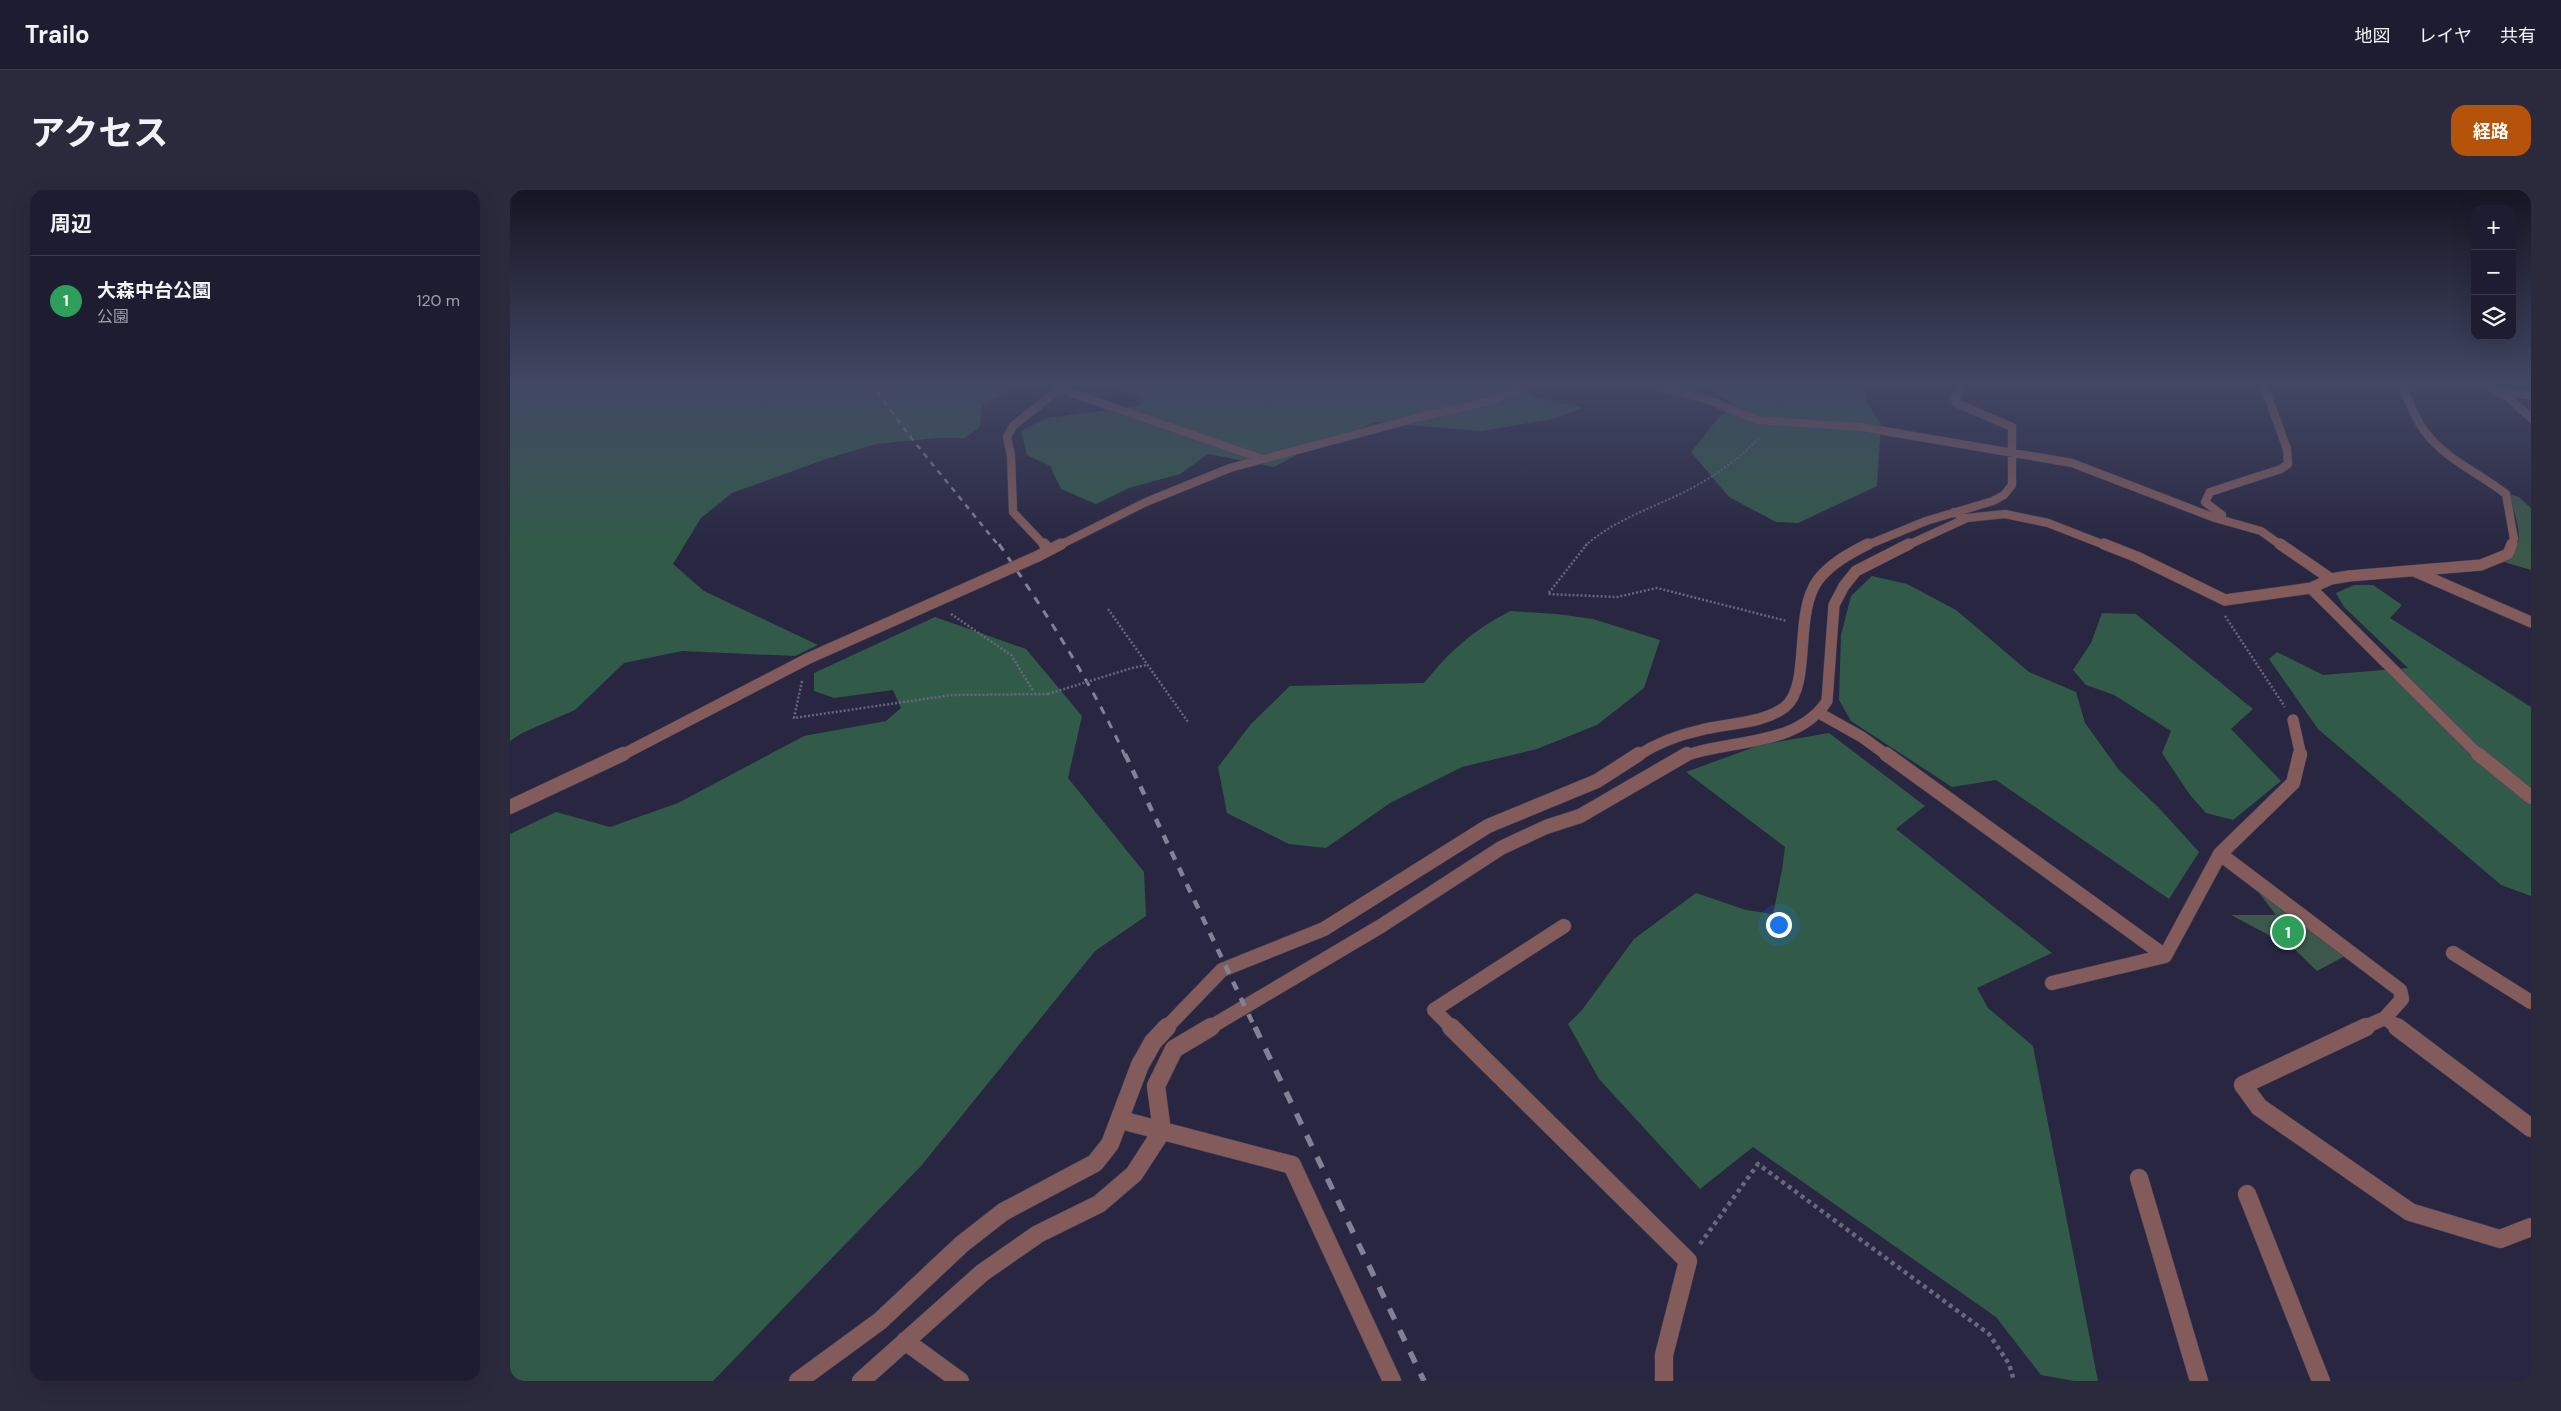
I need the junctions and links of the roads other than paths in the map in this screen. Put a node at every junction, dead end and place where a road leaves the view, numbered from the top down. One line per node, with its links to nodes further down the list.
1 (1007, 439): 12 (street)
2 (1204, 439): 9 (street)
3 (1342, 439): 9 (street)
4 (1928, 439): 8 (street)
5 (2012, 439): 8 (street)
6 (2283, 439): 11 (street)
7 (2432, 439): 13 (street)
8 (2011, 453): 10 (street); 11 (street)
9 (1260, 458): 12 (street)
10 (1960, 515): 15 (street); 17 (street); 28 (street)
11 (2242, 526): 14 (street)
12 (1048, 550): 20 (street, bridge)
13 (2412, 570): 14 (street); 16 (street)
14 (2331, 579): 15 (street)
15 (2311, 588): 19 (street)
16 (2531, 622)
17 (1820, 713): 24 (street); 30 (street)
18 (2293, 720): 21 (street)
19 (2531, 797)
20 (510, 807)
21 (2220, 854): 24 (street); 27 (street)
22 (1564, 926): 39 (street)
23 (2453, 953): 26 (street)
24 (2165, 956): 25 (street)
25 (2052, 983)
26 (2531, 1002)
27 (2384, 1018): 29 (street); 33 (street)
28 (1121, 1120): 30 (street); 35 (street)
29 (2531, 1128)
30 (1162, 1131): 34 (street); 38 (street)
31 (2139, 1178): 40 (street)
32 (2247, 1194): 41 (street)
33 (2531, 1227)
34 (905, 1341): 36 (street); 37 (street)
35 (798, 1381)
36 (861, 1381)
37 (960, 1381)
38 (1392, 1381)
39 (1664, 1381)
40 (2199, 1381)
41 (2321, 1381)

